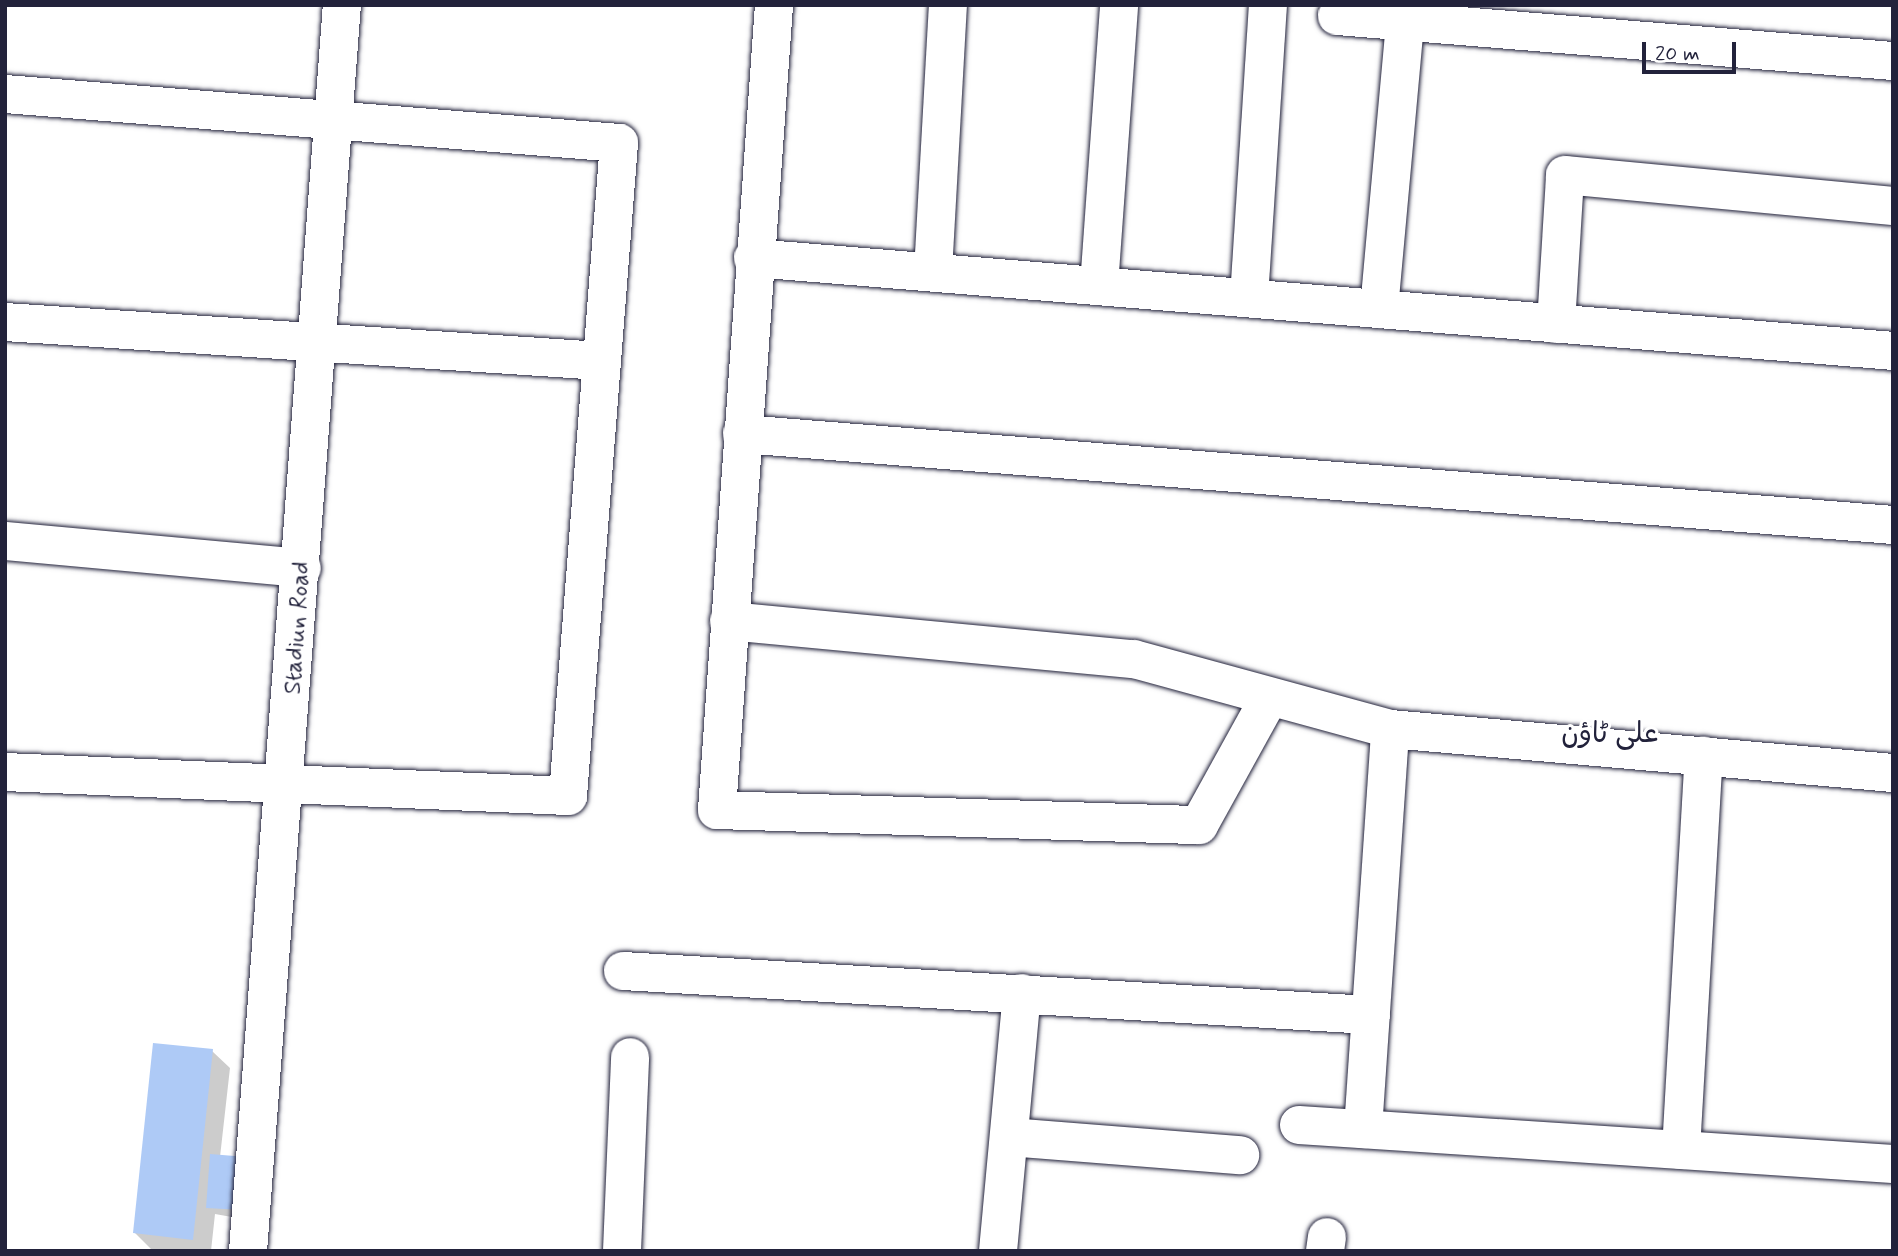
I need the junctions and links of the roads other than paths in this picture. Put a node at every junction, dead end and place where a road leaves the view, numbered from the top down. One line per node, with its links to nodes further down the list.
1 (342, 5): 10 (street, Stadiun Road)
2 (774, 5): 12 (street)
3 (948, 5): 13 (street)
4 (1119, 5): 14 (street)
5 (1268, 5): 15 (street)
6 (1337, 16): 7 (street)
7 (1405, 22): 8 (street); 16 (street)
8 (1893, 61)
9 (5, 94): 10 (street)
10 (336, 121): 19 (street, Stadiun Road); 21 (street)
11 (1893, 206): 18 (street)
12 (753, 258): 13 (street); 22 (street)
13 (933, 272): 14 (street)
14 (1099, 286): 15 (street)
15 (1249, 298): 16 (street)
16 (1379, 309): 18 (street)
17 (5, 322): 19 (street)
18 (1556, 324): 20 (street)
19 (318, 343): 21 (street); 25 (street, Stadiun Road)
20 (1893, 351)
21 (602, 361): 32 (street)
22 (742, 434): 23 (street); 26 (street)
23 (1893, 525)
24 (5, 541): 25 (street)
25 (302, 568): 32 (street, Stadiun Road)
26 (729, 621): 27 (street); 27 (street)
27 (1269, 698): 28 (street)
28 (1390, 729): 29 (street); 35 (street)
29 (1704, 756): 31 (street); 40 (street)
30 (5, 772): 32 (street)
31 (1893, 773)
32 (287, 788): 43 (street, Stadiun Road)
33 (623, 971): 34 (street)
34 (1022, 993): 35 (street); 39 (street)
35 (1371, 1015): 38 (street)
36 (630, 1057): 44 (street)
37 (1299, 1125): 38 (street)
38 (1363, 1129): 40 (street)
39 (1009, 1137): 41 (street); 45 (street)
40 (1681, 1150): 42 (street)
41 (1240, 1155)
42 (1893, 1164)
43 (248, 1251)
44 (622, 1251)
45 (998, 1251)

